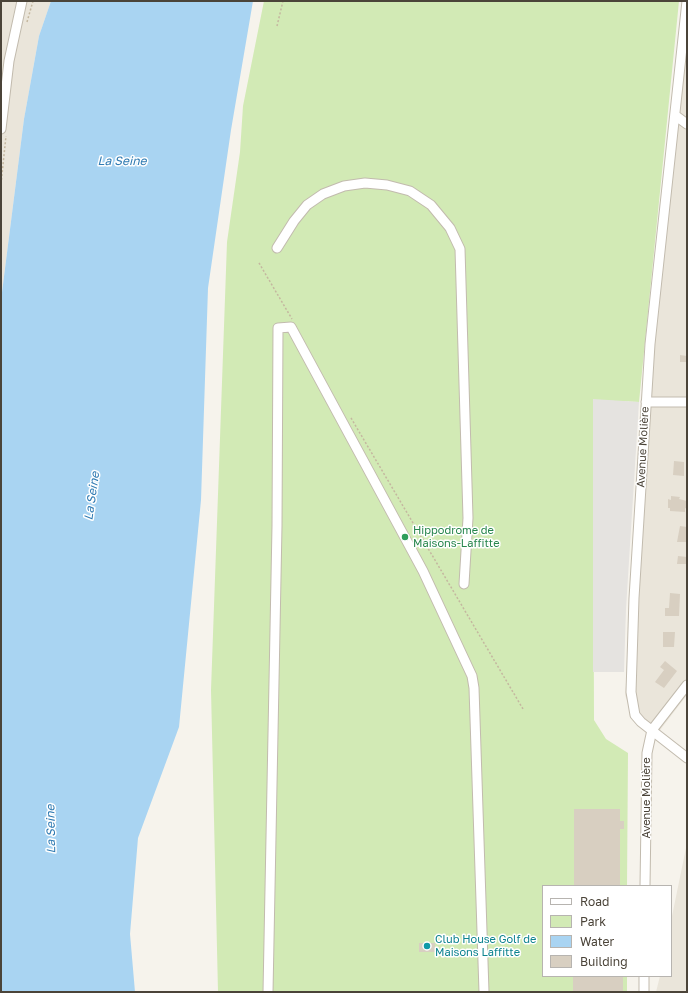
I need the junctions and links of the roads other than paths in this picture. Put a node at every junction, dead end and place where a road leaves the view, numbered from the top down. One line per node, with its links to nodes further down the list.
1 (22, 1): 4 (street)
2 (687, 1): 3 (street, Avenue Molière)
3 (686, 13): 5 (street, Avenue Molière)
4 (5, 60): 7 (street)
5 (676, 116): 6 (street); 9 (street, Avenue Molière)
6 (687, 124)
7 (1, 129)
8 (277, 248): 11 (street)
9 (646, 402): 10 (street); 13 (street, Avenue Molière)
10 (687, 402)
11 (464, 584)
12 (687, 685): 13 (street)
13 (652, 730): 14 (street); 15 (street, Avenue Molière)
14 (687, 758)
15 (645, 885)
16 (644, 977): 19 (street)
17 (268, 992): 18 (street)
18 (484, 992)
19 (644, 992)

